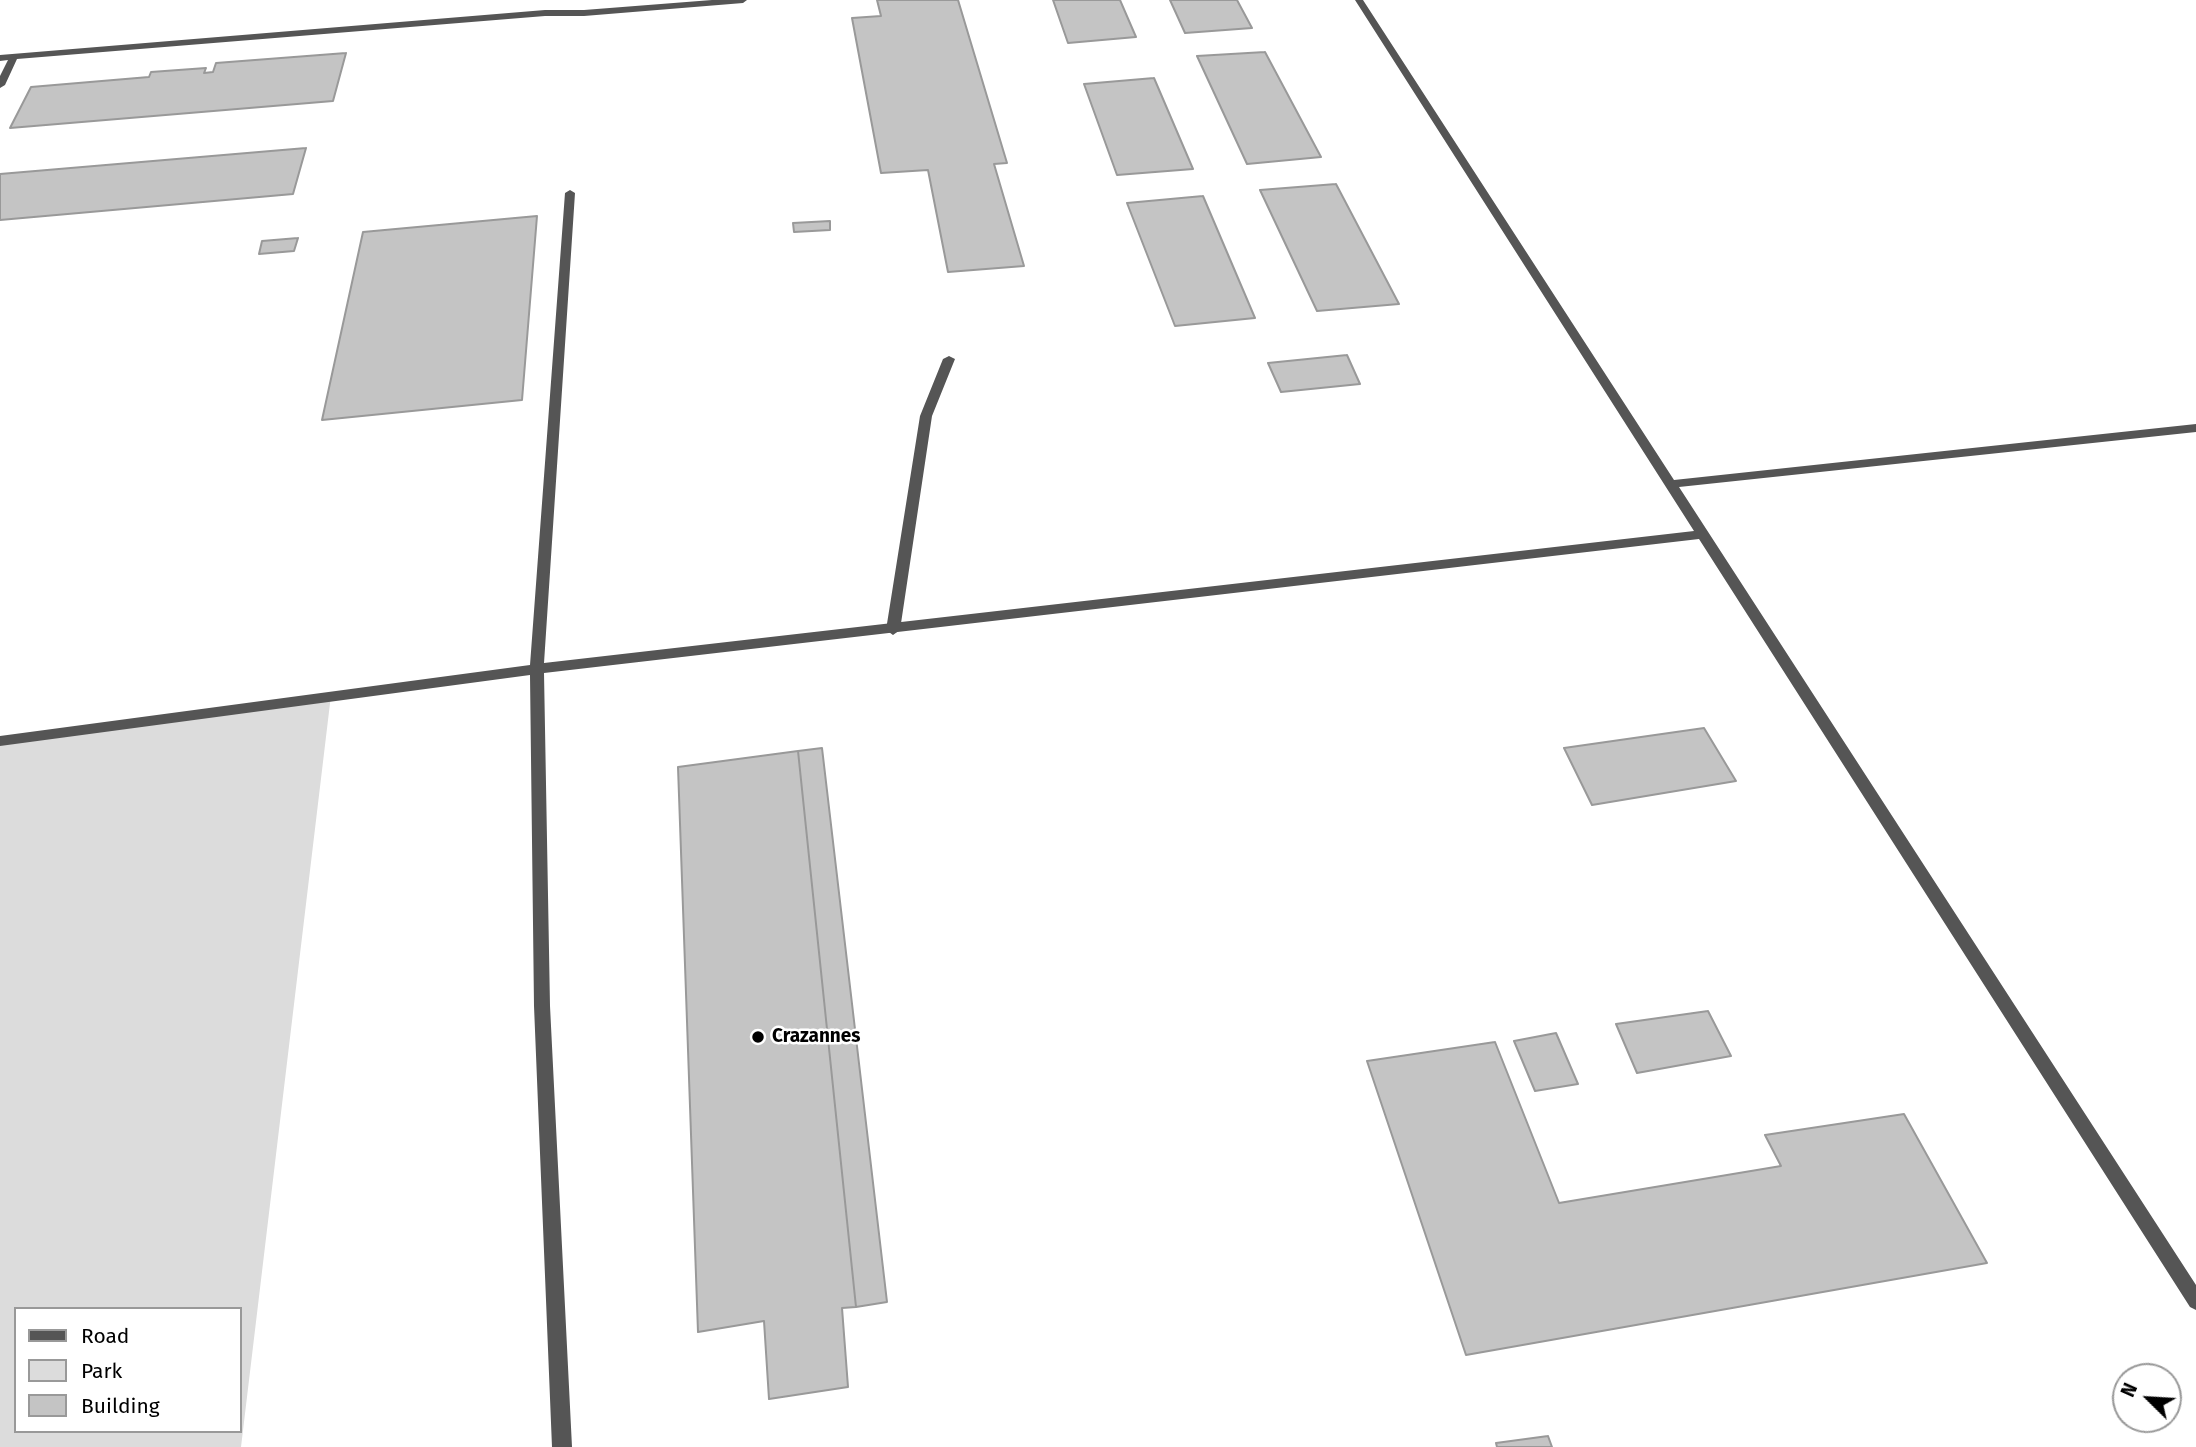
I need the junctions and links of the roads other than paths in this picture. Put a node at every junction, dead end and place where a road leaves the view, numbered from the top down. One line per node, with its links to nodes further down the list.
1 (546, 0): 4 (street)
2 (743, 0): 4 (street)
3 (1359, 0): 11 (street)
4 (545, 13): 5 (street)
5 (14, 57): 6 (street); 7 (street)
6 (0, 58)
7 (0, 85)
8 (570, 193): 14 (street)
9 (948, 359): 13 (street)
10 (2196, 428): 11 (street)
11 (1673, 484): 12 (street)
12 (1705, 534): 13 (street); 16 (street)
13 (893, 630): 14 (street)
14 (537, 669): 15 (street); 17 (street)
15 (0, 741)
16 (2196, 1301)
17 (562, 1447)

